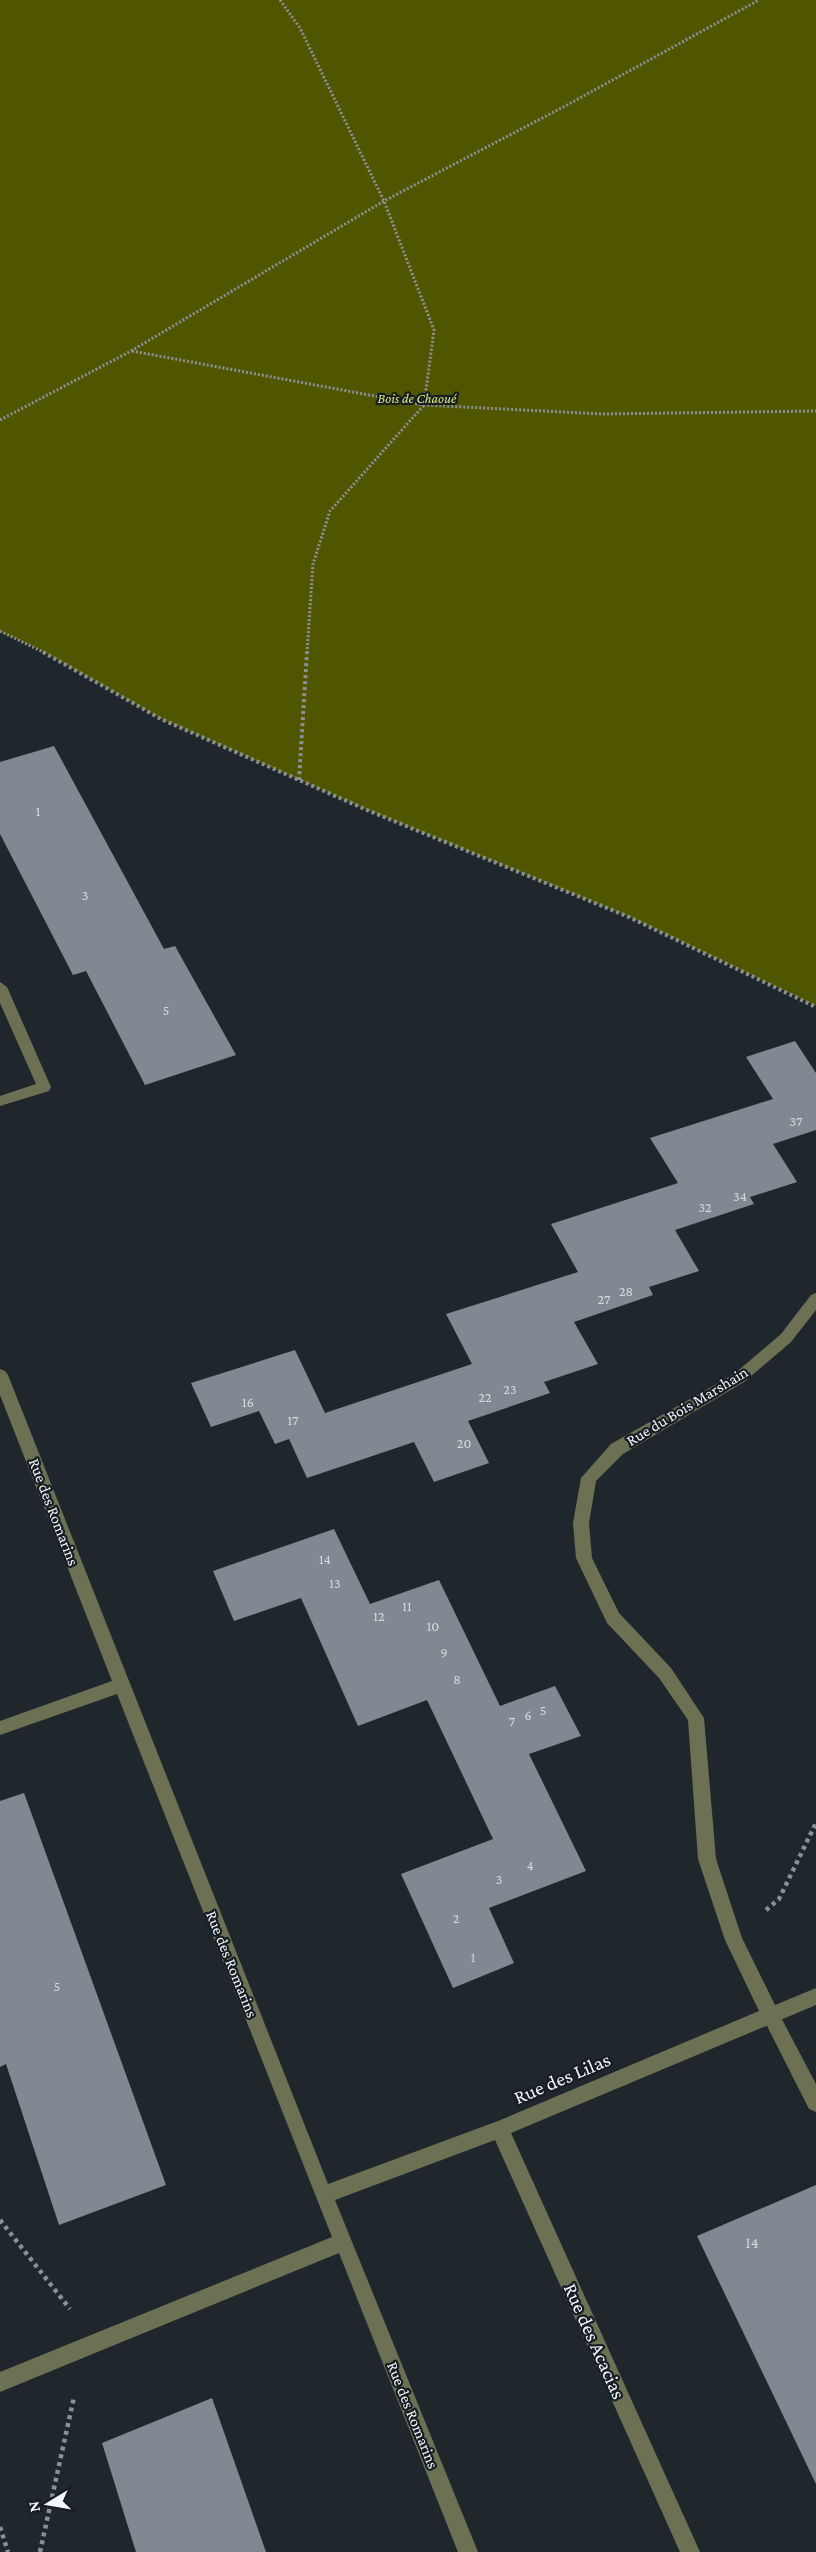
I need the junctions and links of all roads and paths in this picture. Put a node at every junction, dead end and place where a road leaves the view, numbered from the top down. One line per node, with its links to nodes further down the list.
1 (280, 0): 3 (path)
2 (759, 0): 3 (path)
3 (384, 201): 4 (path); 5 (path)
4 (131, 351): 5 (path); 7 (path)
5 (423, 405): 6 (path); 9 (path)
6 (816, 411)
7 (0, 420)
8 (0, 632): 9 (path)
9 (299, 780): 11 (path)
10 (0, 987): 12 (street)
11 (816, 1007)
12 (0, 1101)
13 (816, 1299): 18 (street, Rue du Bois Marshain)
14 (0, 1375): 15 (street, Rue des Romarins)
15 (122, 1685): 16 (street); 23 (street, Rue des Romarins)
16 (0, 1728)
17 (816, 1823): 18 (path)
18 (734, 1940): 20 (street, Rue du Bois Marshain)
19 (816, 1996): 20 (street, Rue des Lilas)
20 (770, 2014): 21 (street, Rue du Bois Marshain); 22 (street, Rue des Lilas)
21 (816, 2103)
22 (500, 2129): 23 (street, Rue des Lilas); 32 (street, Rue des Acacias)
23 (323, 2195): 25 (street, Rue des Romarins)
24 (0, 2220): 26 (path)
25 (344, 2242): 26 (street); 31 (street, Rue des Romarins)
26 (91, 2345): 27 (street); 30 (path)
27 (0, 2382)
28 (0, 2527): 29 (path)
29 (8, 2552)
30 (40, 2552)
31 (468, 2552)
32 (690, 2552)

